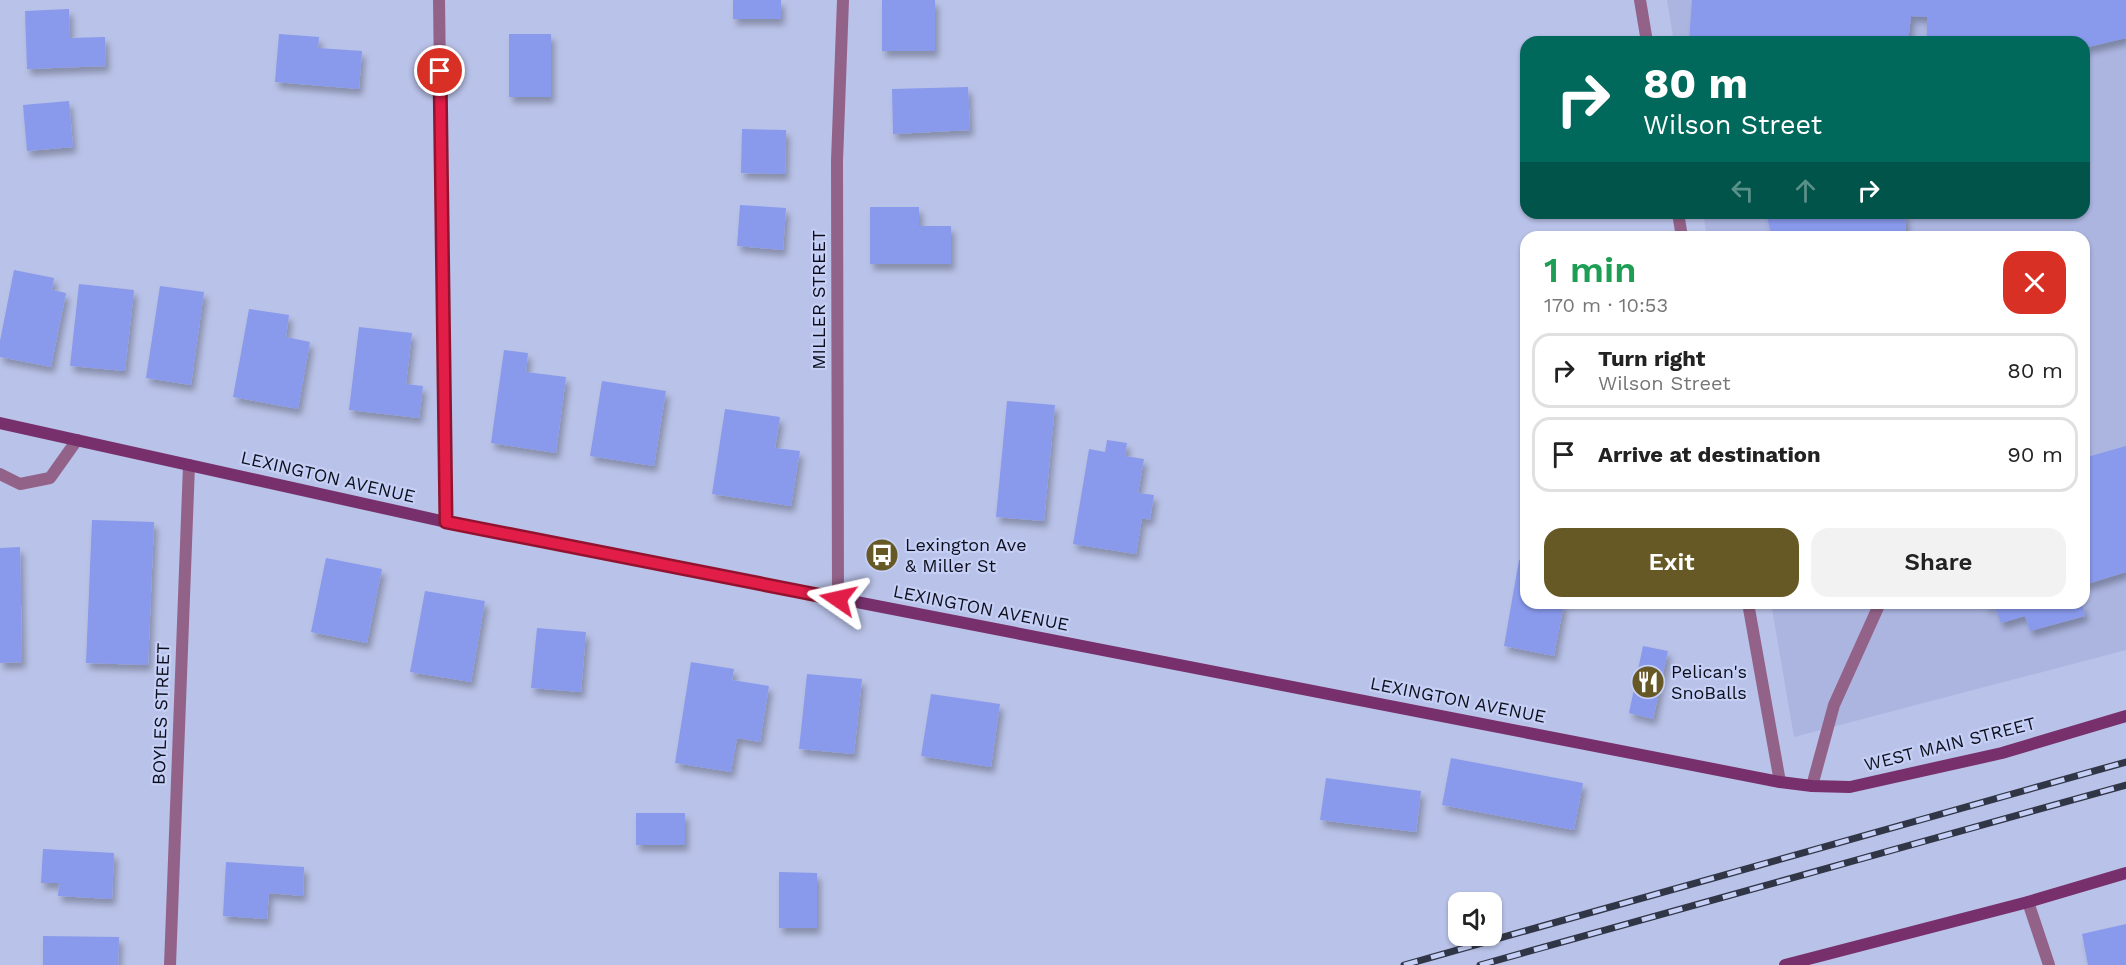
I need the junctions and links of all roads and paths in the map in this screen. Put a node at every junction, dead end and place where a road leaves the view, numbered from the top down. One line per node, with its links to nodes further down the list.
1 (440, 0): 9 (street)
2 (843, 0): 10 (street, MILLER STREET)
3 (1640, 0): 4 (street)
4 (1646, 36)
5 (0, 423): 6 (main road, LEXINGTON AVENUE)
6 (77, 440): 7 (main road, LEXINGTON AVENUE); 8 (street)
7 (189, 465): 9 (main road, LEXINGTON AVENUE); 18 (street, BOYLES STREET)
8 (0, 474)
9 (446, 522): 10 (main road, LEXINGTON AVENUE)
10 (838, 599): 14 (main road, LEXINGTON AVENUE)
11 (1749, 609): 14 (street)
12 (1877, 609): 15 (street)
13 (2126, 716): 15 (main road, WEST MAIN STREET)
14 (1780, 782): 15 (main road, WEST MAIN STREET)
15 (1812, 786)
16 (2126, 873): 17 (main road)
17 (2028, 902): 19 (main road); 20 (street)
18 (170, 965)
19 (1785, 965)
20 (2049, 965)

